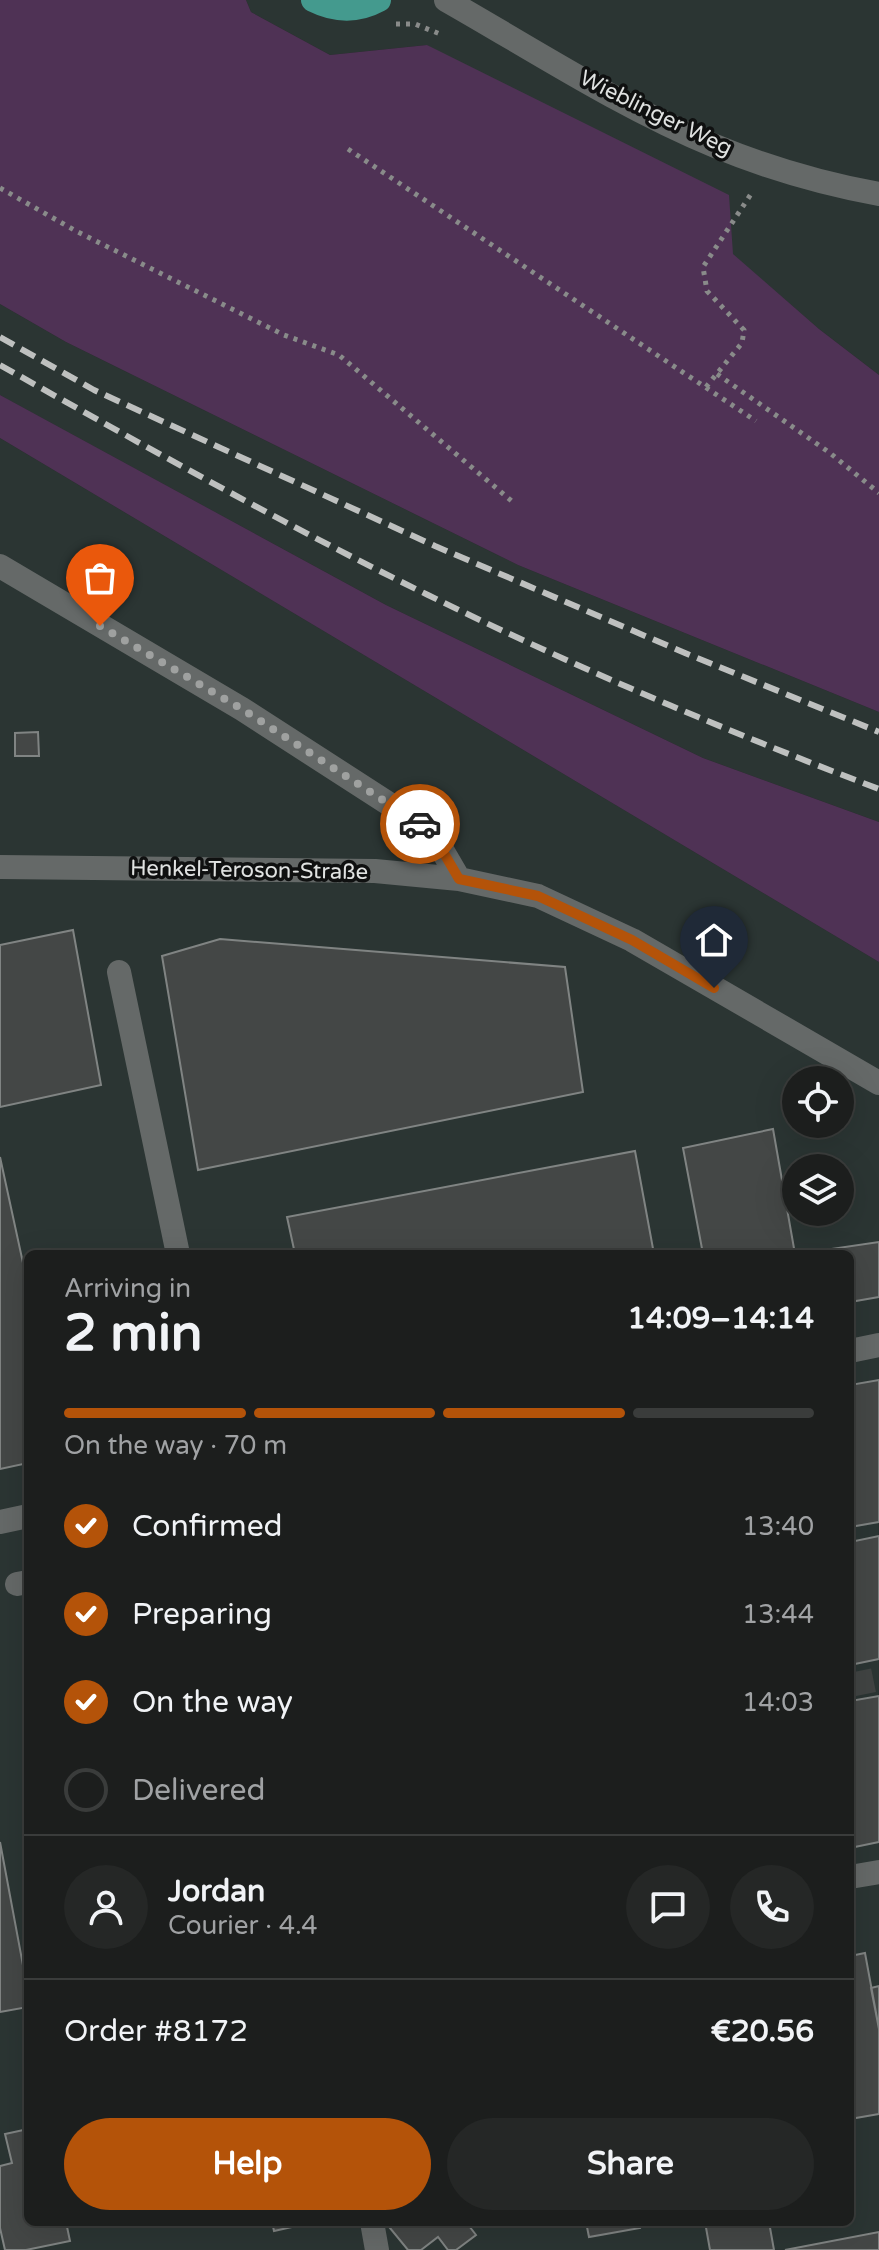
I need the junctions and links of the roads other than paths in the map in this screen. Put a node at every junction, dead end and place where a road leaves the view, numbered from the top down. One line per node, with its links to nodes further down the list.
1 (313, 0): 2 (main road)
2 (379, 0)
3 (446, 0): 4 (street, Wieblinger Weg)
4 (879, 194)
5 (0, 566): 7 (street)
6 (0, 867): 7 (street, Henkel-Teroson-Straße)
7 (459, 879): 9 (street, Henkel-Teroson-Straße)
8 (119, 972): 10 (street)
9 (879, 1083)
10 (177, 1250)
11 (879, 1345): 12 (street)
12 (854, 1350)
13 (24, 1517): 14 (street)
14 (0, 1522)
15 (879, 1872): 16 (street)
16 (854, 1876)
17 (373, 2226): 18 (street)
18 (377, 2250)

